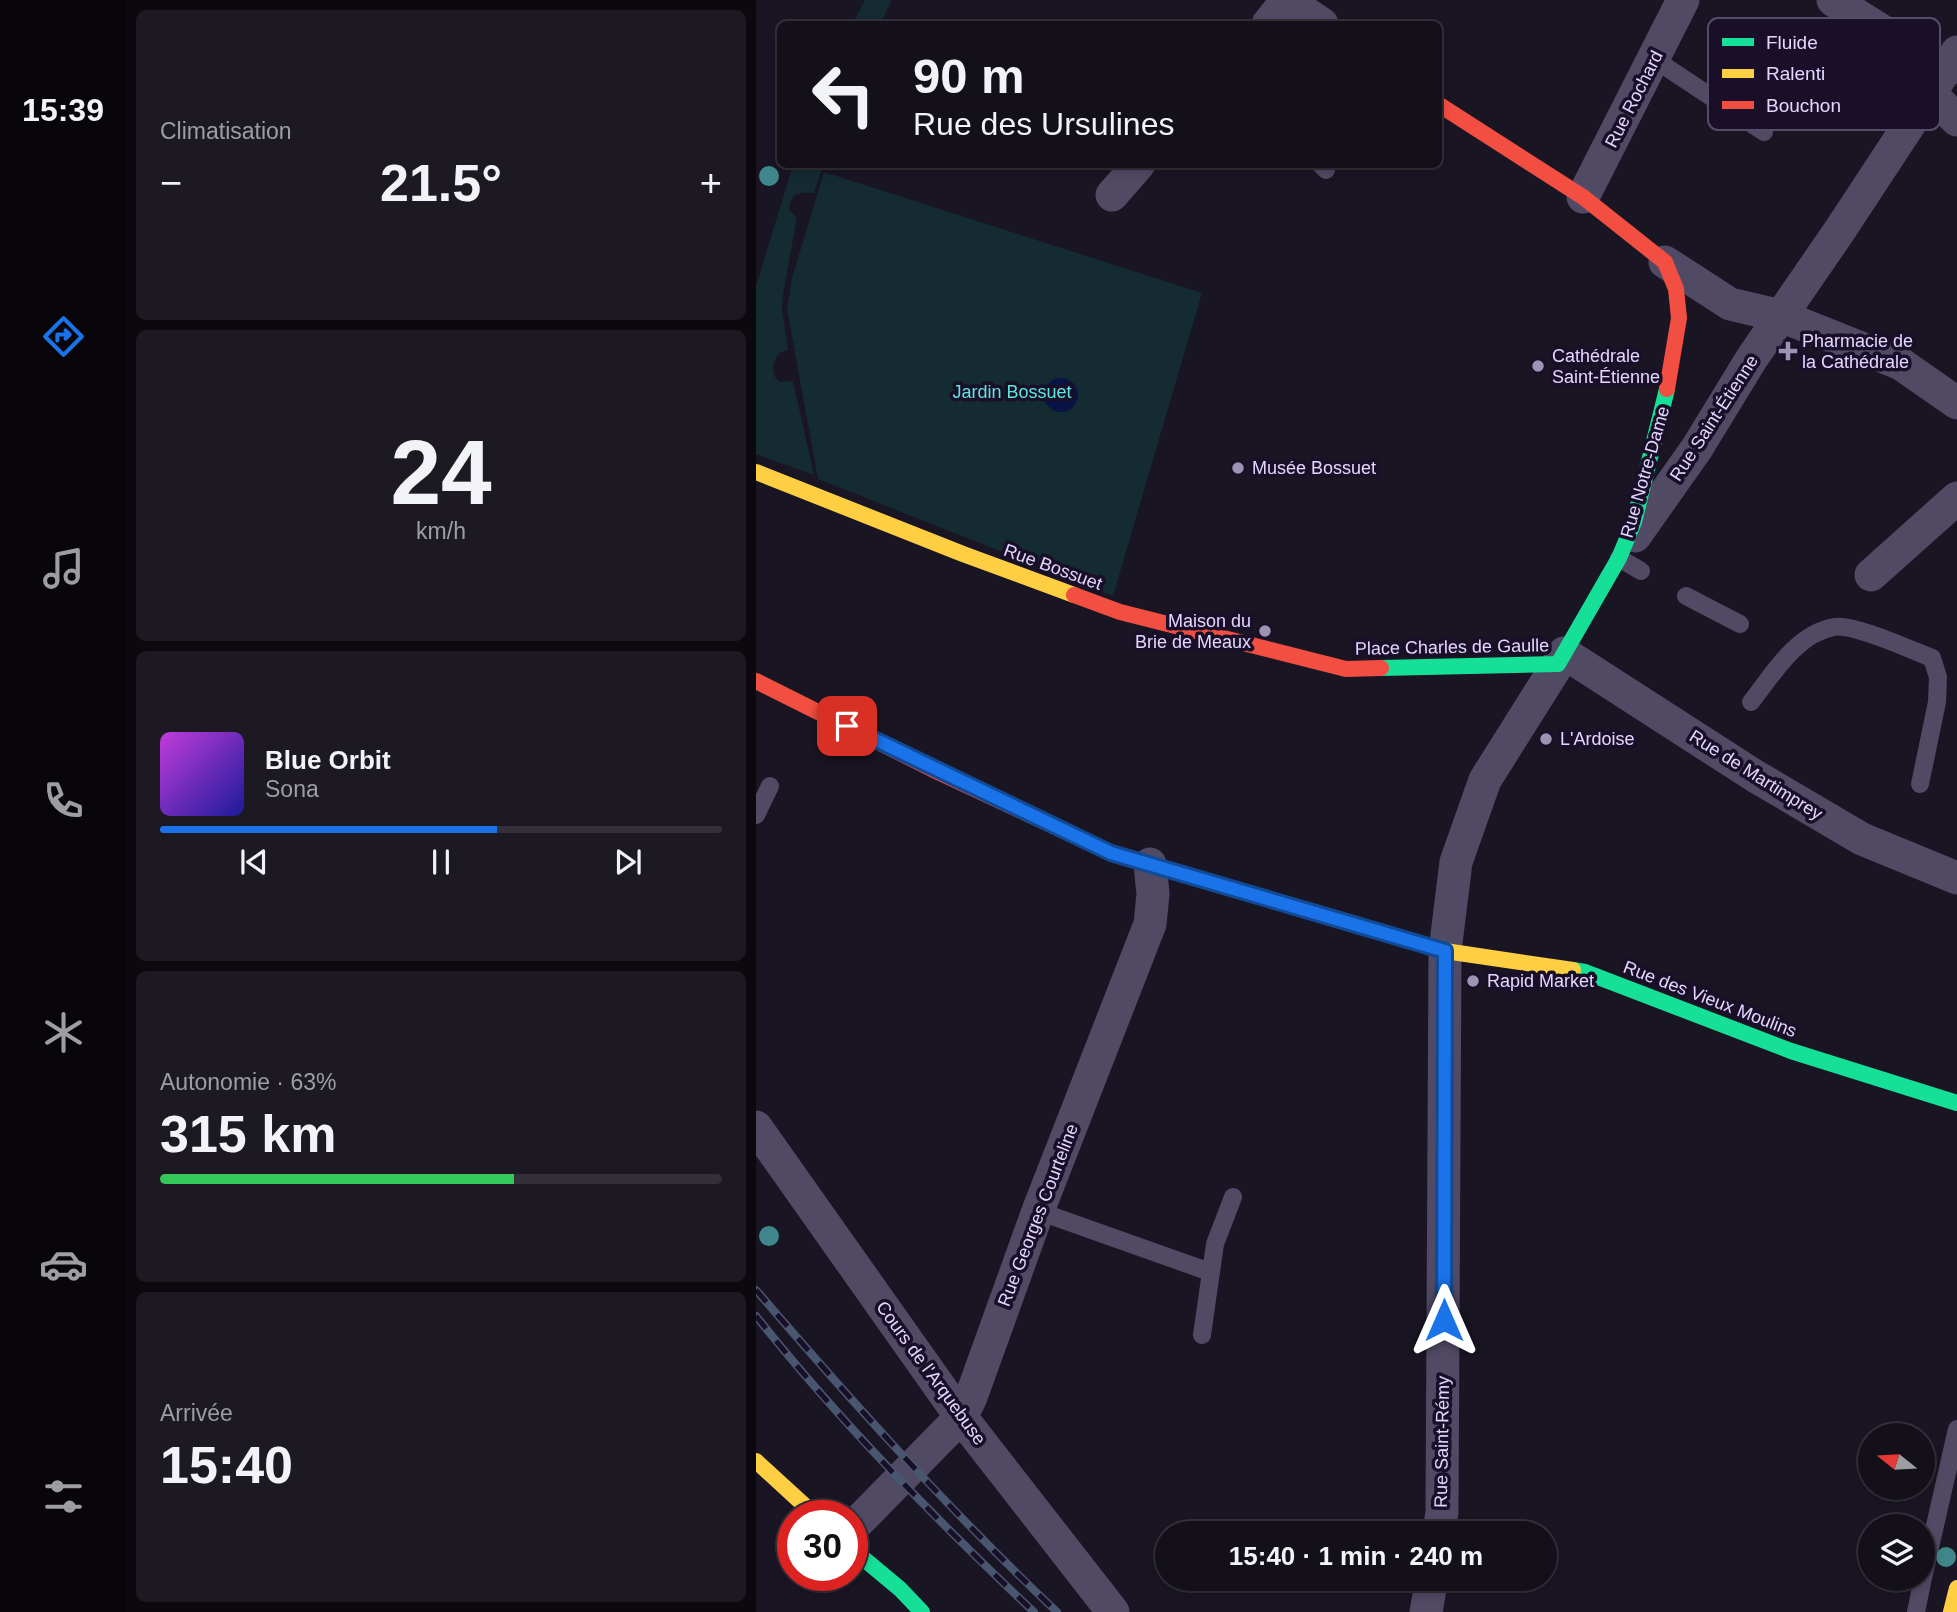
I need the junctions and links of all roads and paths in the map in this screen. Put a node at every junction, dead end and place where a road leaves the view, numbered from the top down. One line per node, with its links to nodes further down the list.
1 (1286, 0): 5 (street); 6 (street)
2 (1682, 0): 7 (street, Rue Rochard)
3 (1833, 0): 4 (street)
4 (1861, 18)
5 (1270, 21)
6 (1318, 21)
7 (1654, 59): 9 (lane); 17 (street, Rue Rochard)
8 (1945, 72): 11 (street)
9 (1708, 95)
10 (1442, 107): 17 (street)
11 (1957, 120)
12 (1761, 130): 14 (lane)
13 (1906, 130): 19 (street, Rue Saint-Étienne)
14 (1764, 132)
15 (1136, 168): 16 (street)
16 (1112, 195)
17 (1583, 197): 18 (street)
18 (1665, 262): 19 (street); 23 (street, Rue Notre-Dame)
19 (1781, 316): 20 (street); 23 (street, Rue Saint-Étienne)
20 (1957, 403)
21 (756, 472): 28 (street, Rue Bossuet)
22 (1953, 509): 24 (street)
23 (1630, 564): 27 (street, Rue Saint-Étienne)
24 (1871, 575)
25 (1686, 596): 26 (lane)
26 (1740, 624)
27 (1561, 658): 28 (street, Place Charles de Gaulle); 35 (street, Rue de Martimprey); 36 (street, Rue Saint-Rémy)
28 (1346, 669)
29 (756, 681): 34 (street, Rue des Vieux Moulins)
30 (1751, 702): 31 (lane)
31 (1920, 784)
32 (770, 786): 33 (lane)
33 (756, 815)
34 (1150, 864): 36 (street, Rue des Vieux Moulins); 40 (street, Rue Georges Courteline)
35 (1957, 878)
36 (1445, 951): 37 (street, Rue des Vieux Moulins); 48 (street, Rue Saint-Rémy)
37 (1957, 1103)
38 (756, 1127): 43 (street, Cours de l'Arquebuse)
39 (1233, 1197): 41 (lane)
40 (1038, 1211): 41 (lane); 43 (street, Rue Georges Courteline)
41 (1210, 1272): 42 (lane)
42 (1202, 1335)
43 (961, 1417): 47 (street, Rue Georges Courteline); 55 (street, Cours de l'Arquebuse)
44 (1957, 1429): 49 (lane)
45 (756, 1461): 46 (street)
46 (799, 1500)
47 (868, 1512)
48 (1440, 1521)
49 (1935, 1525)
50 (868, 1562): 54 (street)
51 (1957, 1588): 58 (street)
52 (1430, 1591): 56 (street)
53 (1920, 1591): 57 (lane)
54 (922, 1612)
55 (1113, 1612)
56 (1426, 1612)
57 (1916, 1612)
58 (1951, 1612)

